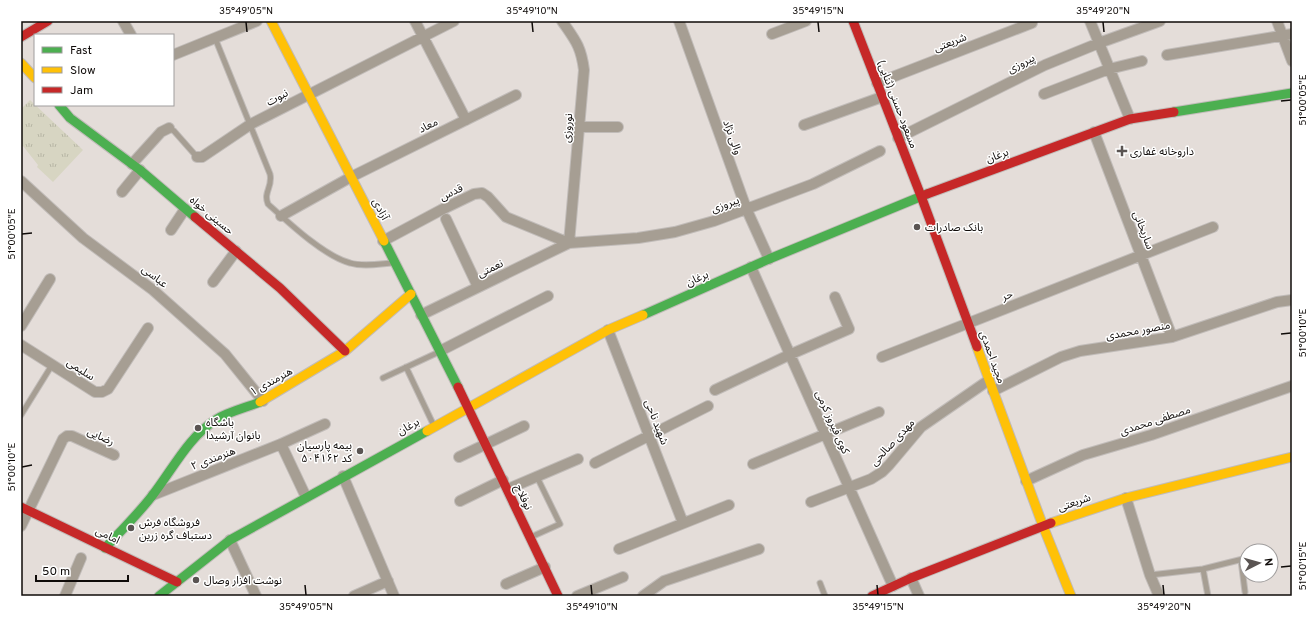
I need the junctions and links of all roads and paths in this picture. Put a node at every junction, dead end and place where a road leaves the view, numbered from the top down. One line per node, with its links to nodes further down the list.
1 (48, 21): 19 (street)
2 (123, 21): 15 (street)
3 (257, 21): 20 (street)
4 (271, 21): 31 (street, آزادی)
5 (416, 21): 18 (street)
6 (454, 21): 18 (street, نبوت)
7 (562, 21): 40 (street, نوروزی)
8 (679, 21): 52 (street, والی نژاد)
9 (806, 21): 16 (street)
10 (853, 21): 29 (street, مسعود حسنی (ثنایی))
11 (1090, 21): 21 (street)
12 (1156, 21): 21 (street, پیروزی)
13 (1277, 21): 17 (street)
14 (1032, 24): 29 (street, شریعتی)
15 (130, 34)
16 (772, 34)
17 (1287, 35): 23 (street); 25 (street)
18 (423, 36): 31 (street, نبوت); 37 (street)
19 (21, 38)
20 (215, 38): 22 (street); 38 (lane)
21 (1099, 43): 27 (street); 44 (street, پیروزی)
22 (174, 55)
23 (1167, 55)
24 (1142, 61): 27 (street)
25 (1292, 61)
26 (21, 62): 28 (street)
27 (1109, 69): 32 (street); 36 (street)
28 (34, 77)
29 (877, 83): 34 (street, مسعود حسنی (ثنایی))
30 (1292, 93): 36 (street, برغان)
31 (308, 94): 38 (street, نبوت); 48 (street, آزادی)
32 (1044, 94)
33 (516, 95): 37 (street, معاد)
34 (882, 97): 39 (street); 44 (street, مسعود حسنی (ثنایی))
35 (60, 106): 47 (street, حسینی خواه)
36 (1130, 119): 43 (street, برغان)
37 (466, 120): 48 (street, معاد)
38 (251, 124): 46 (street, نبوت); 54 (lane)
39 (804, 125)
40 (580, 127): 41 (street); 59 (street, نوروزی)
41 (618, 127)
42 (169, 128): 46 (lane, نبوت); 47 (street, نبوت)
43 (1094, 132): 51 (street, برغان); 61 (street, ساریخانی)
44 (898, 138): 51 (street, مسعود حسنی (ثنایی))
45 (880, 151): 52 (street, پیروزی)
46 (197, 157)
47 (136, 167): 50 (street, نبوت); 53 (street, حسینی خواه)
48 (351, 177): 54 (street, معاد); 58 (street, آزادی)
49 (21, 181): 90 (street, عباسی)
50 (122, 192)
51 (921, 196): 62 (street, برغان); 73 (street, مجید احمدی)
52 (746, 208): 59 (street, پیروزی); 62 (street, والی نژاد)
53 (185, 209): 57 (street); 60 (street, حسینی خواه)
54 (281, 216): 63 (lane)
55 (446, 219): 67 (street)
56 (1213, 227): 61 (street, حر)
57 (171, 230)
58 (384, 240): 59 (street, قدس); 63 (street, آزادی)
59 (569, 243): 67 (street, نعمتی)
60 (236, 251): 66 (street); 79 (street, حسینی خواه)
61 (1141, 256): 73 (street, حر); 77 (street, ساریخانی)
62 (769, 259): 64 (street, برغان)
63 (395, 263): 68 (street, آزادی)
64 (750, 267): 76 (street, برغان); 81 (street, کوی فیروز کرمی)
65 (50, 280): 74 (street)
66 (213, 282)
67 (478, 287): 72 (street, نعمتی)
68 (411, 294): 72 (street, آزادی); 79 (street, هنرمندی ۱)
69 (548, 296): 80 (street)
70 (835, 297): 81 (street)
71 (1292, 300): 77 (street, منصور محمدی)
72 (421, 315): 80 (street, آزادی)
73 (968, 323): 82 (street, حر); 86 (street, مجید احمدی)
74 (21, 326)
75 (148, 328): 83 (street, سلیمی)
76 (608, 330): 92 (street, برغان); 99 (street, شهید ناحی)
77 (1172, 337): 89 (street, منصور محمدی)
78 (21, 345): 83 (street, سلیمی)
79 (345, 351): 90 (street, هنرمندی ۱)
80 (440, 351): 84 (lane); 92 (street, آزادی)
81 (789, 355): 88 (street); 98 (street, کوی فیروز کرمی)
82 (882, 357)
83 (52, 365): 94 (lane)
84 (406, 367): 85 (lane); 96 (lane)
85 (383, 378)
86 (989, 380): 89 (street, مجید احمدی); 112 (street, مهدی صالحی)
87 (1292, 386): 110 (street, مصطفی محمدی)
88 (715, 390)
89 (993, 391): 110 (street, مجید احمدی)
90 (263, 401): 113 (street, هنرمندی ۱)
91 (708, 406): 99 (street)
92 (469, 408): 96 (street, برغان); 101 (street, نوفلاح)
93 (879, 412): 98 (street)
94 (21, 415)
95 (325, 424): 100 (street, هنرمندی ۲)
96 (434, 426): 108 (street, برغان)
97 (524, 426): 101 (street)
98 (826, 434): 107 (street); 112 (street, کوی فیروز کرمی)
99 (649, 436): 106 (street); 120 (street, شهید ناحی)
100 (281, 444): 113 (street, هنرمندی ۲); 114 (street)
101 (486, 444): 103 (street); 111 (street, نوفلاح)
102 (114, 455): 119 (street, رضایی)
103 (459, 457)
104 (1292, 457): 115 (street, شریعتی)
105 (578, 459): 109 (street)
106 (595, 463)
107 (753, 464)
108 (343, 476): 114 (street, برغان); 135 (street)
109 (537, 477): 111 (street); 123 (lane)
110 (1026, 481): 122 (street, مجید احمدی)
111 (505, 485): 116 (street); 123 (street, نوفلاح)
112 (849, 487): 117 (street, مهدی صالحی); 140 (street, کوی فیروز کرمی)
113 (153, 495): 125 (street, هنرمندی ۱)
114 (306, 496): 124 (street, برغان)
115 (1126, 498): 122 (street, شریعتی); 132 (street)
116 (460, 501)
117 (811, 502)
118 (729, 505): 120 (street)
119 (25, 509): 121 (street); 125 (street, امامی)
120 (683, 523): 126 (street)
121 (21, 526)
122 (1043, 526): 134 (street, شریعتی); 153 (street, مجید احمدی)
123 (530, 537): 130 (street, نوفلاح)
124 (230, 540): 136 (street, برغان); 144 (street)
125 (105, 548): 136 (street, امامی)
126 (620, 549)
127 (758, 549): 149 (street)
128 (81, 558): 142 (street)
129 (1239, 560): 131 (lane)
130 (545, 567): 139 (street); 147 (street, نوفلاح)
131 (1203, 569): 132 (lane); 155 (lane)
132 (1150, 575): 154 (street)
133 (623, 577): 148 (street)
134 (911, 578): 140 (street, شریعتی); 152 (street)
135 (388, 581): 145 (street); 146 (street)
136 (176, 582): 143 (street, برغان)
137 (820, 583): 150 (lane)
138 (1245, 583): 141 (lane)
139 (506, 584)
140 (894, 586): 151 (street, شریعتی)
141 (1245, 592)
142 (65, 596)
143 (159, 596)
144 (256, 596)
145 (354, 596)
146 (394, 596)
147 (558, 596)
148 (577, 596)
149 (643, 596)
150 (825, 596)
151 (872, 596)
152 (919, 596)
153 (1071, 596)
154 (1158, 596)
155 (1208, 596)

